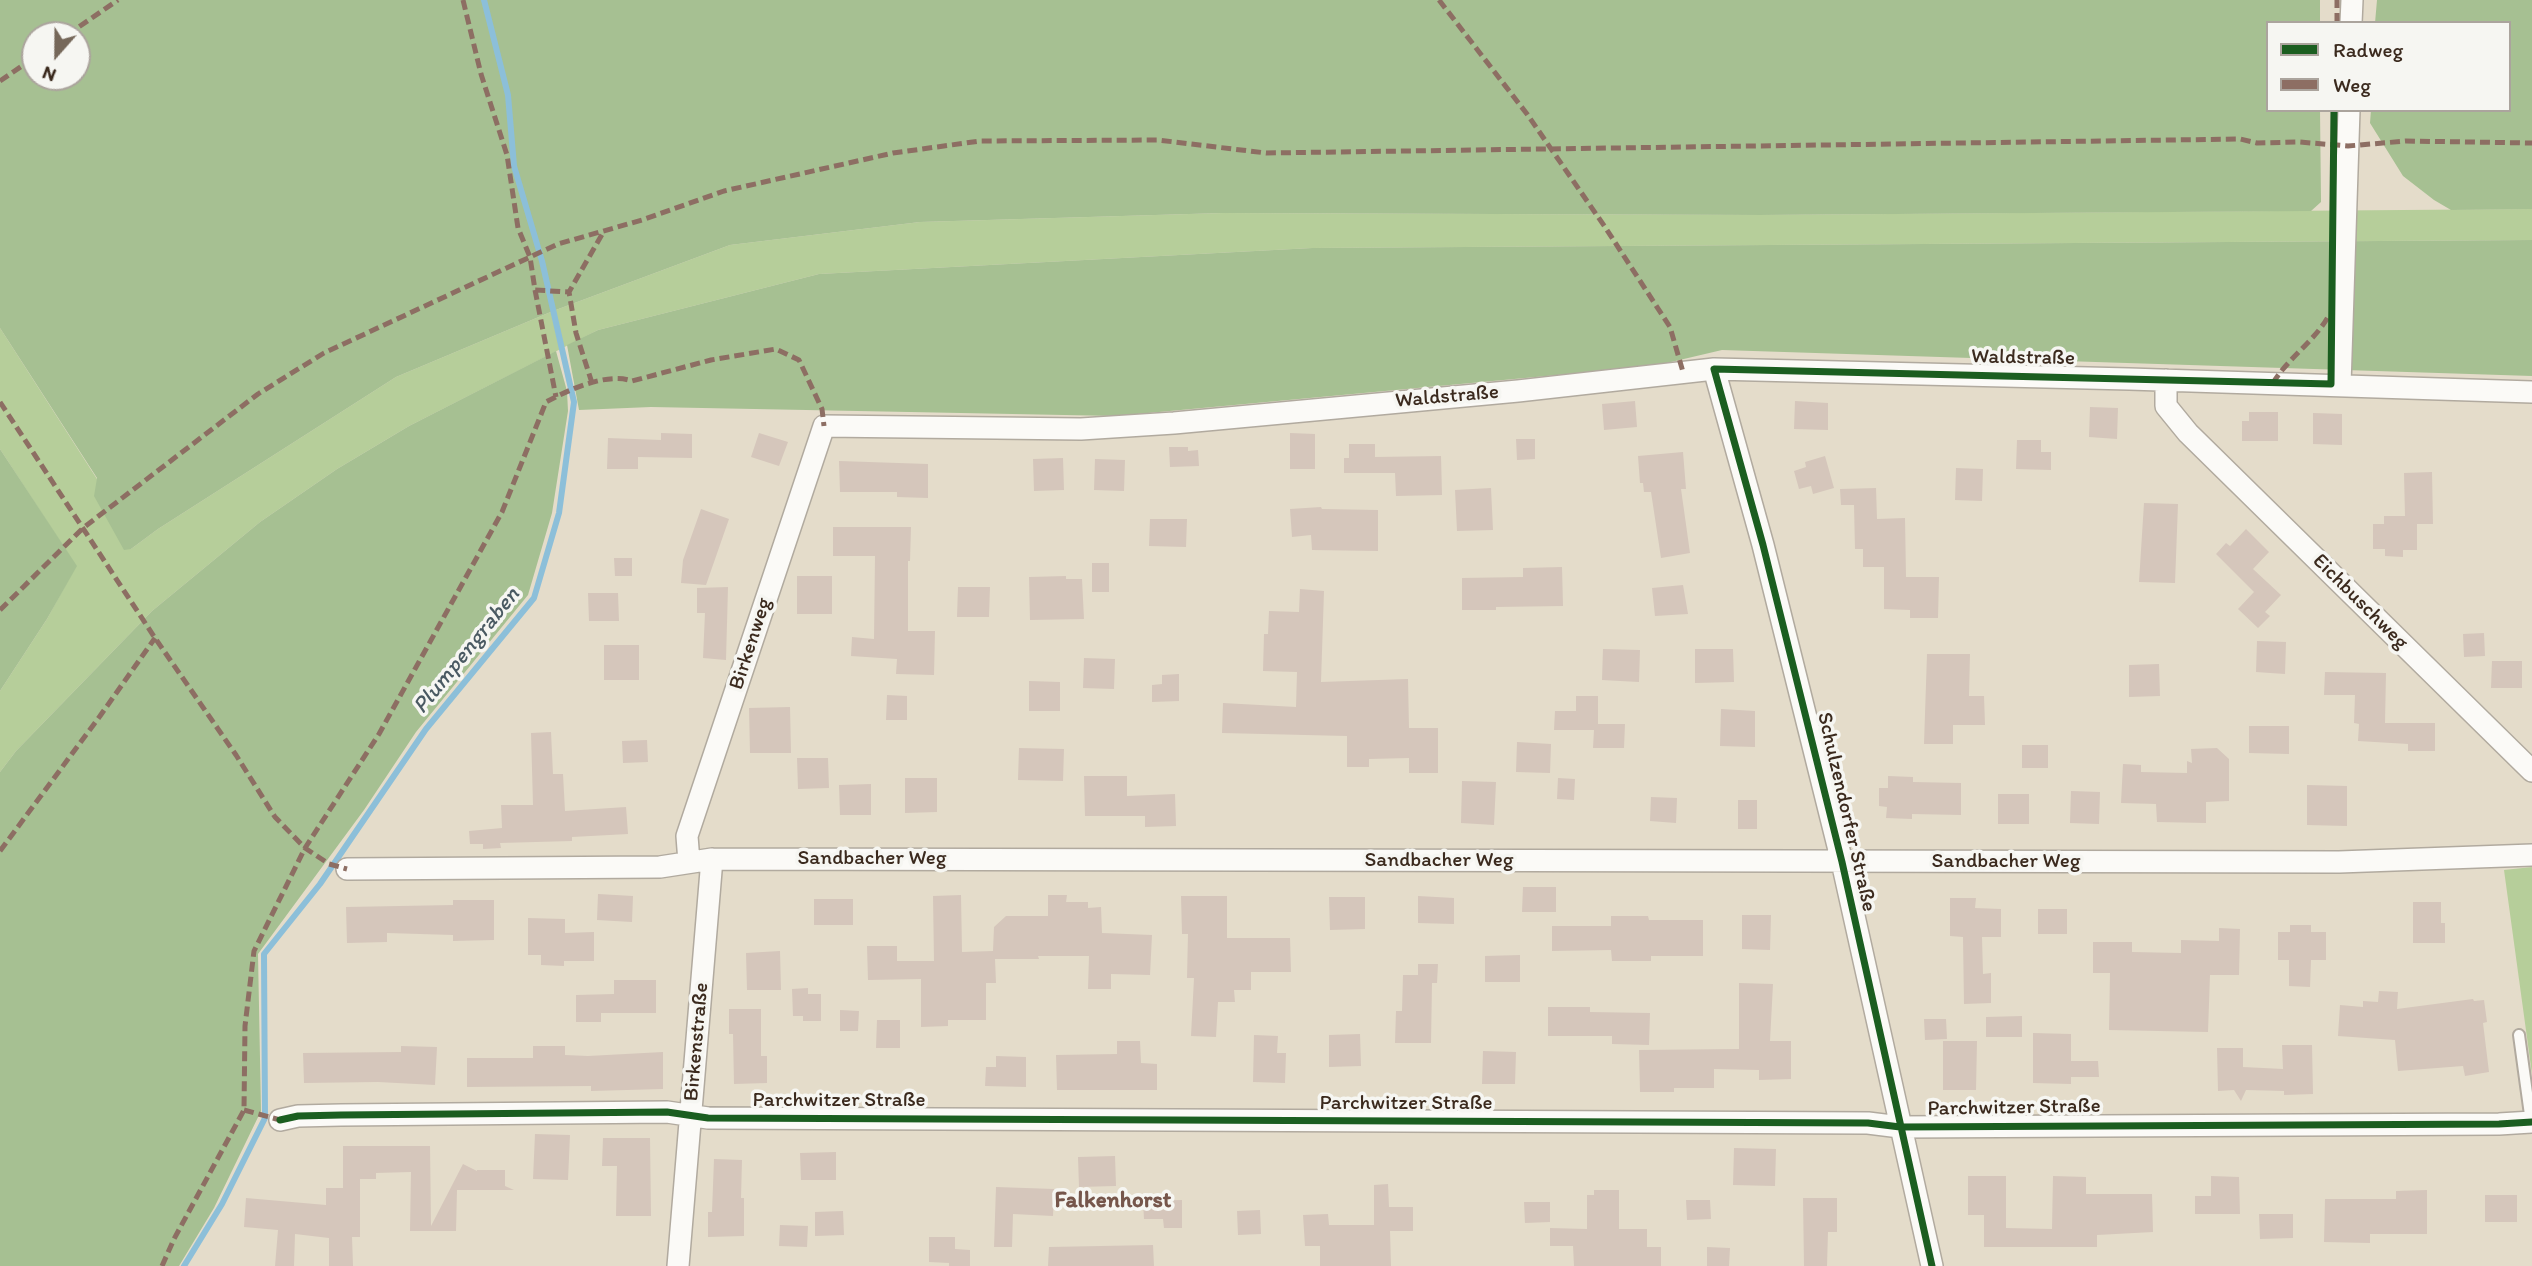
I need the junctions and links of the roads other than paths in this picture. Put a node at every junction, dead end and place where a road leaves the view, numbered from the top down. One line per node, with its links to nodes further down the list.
1 (2352, 0): 2 (street)
2 (2351, 21)
3 (2348, 112): 6 (street)
4 (1714, 369): 5 (street, Waldstraße); 8 (street, Waldstraße); 13 (street, Schulzendorfer Straße)
5 (2166, 380): 6 (street, Waldstraße); 9 (street, Eichbuschweg)
6 (2340, 385): 7 (street, Waldstraße)
7 (2532, 393)
8 (824, 426): 12 (street, Birkenweg)
9 (2532, 771)
10 (2532, 855): 13 (street, Sandbacher Weg)
11 (712, 859): 12 (street, Sandbacher Weg); 13 (street, Sandbacher Weg); 16 (street, Birkenstraße)
12 (689, 862): 14 (street, Sandbacher Weg)
13 (1842, 862): 19 (street, Schulzendorfer Straße)
14 (347, 869)
15 (2519, 1035): 18 (lane)
16 (691, 1115): 17 (street, Parchwitzer Straße); 19 (street, Parchwitzer Straße); 20 (street, Birkenstraße)
17 (280, 1120)
18 (2531, 1122): 19 (street, Parchwitzer Straße)
19 (1900, 1127): 21 (street, Schulzendorfer Straße)
20 (678, 1266)
21 (1932, 1266)

